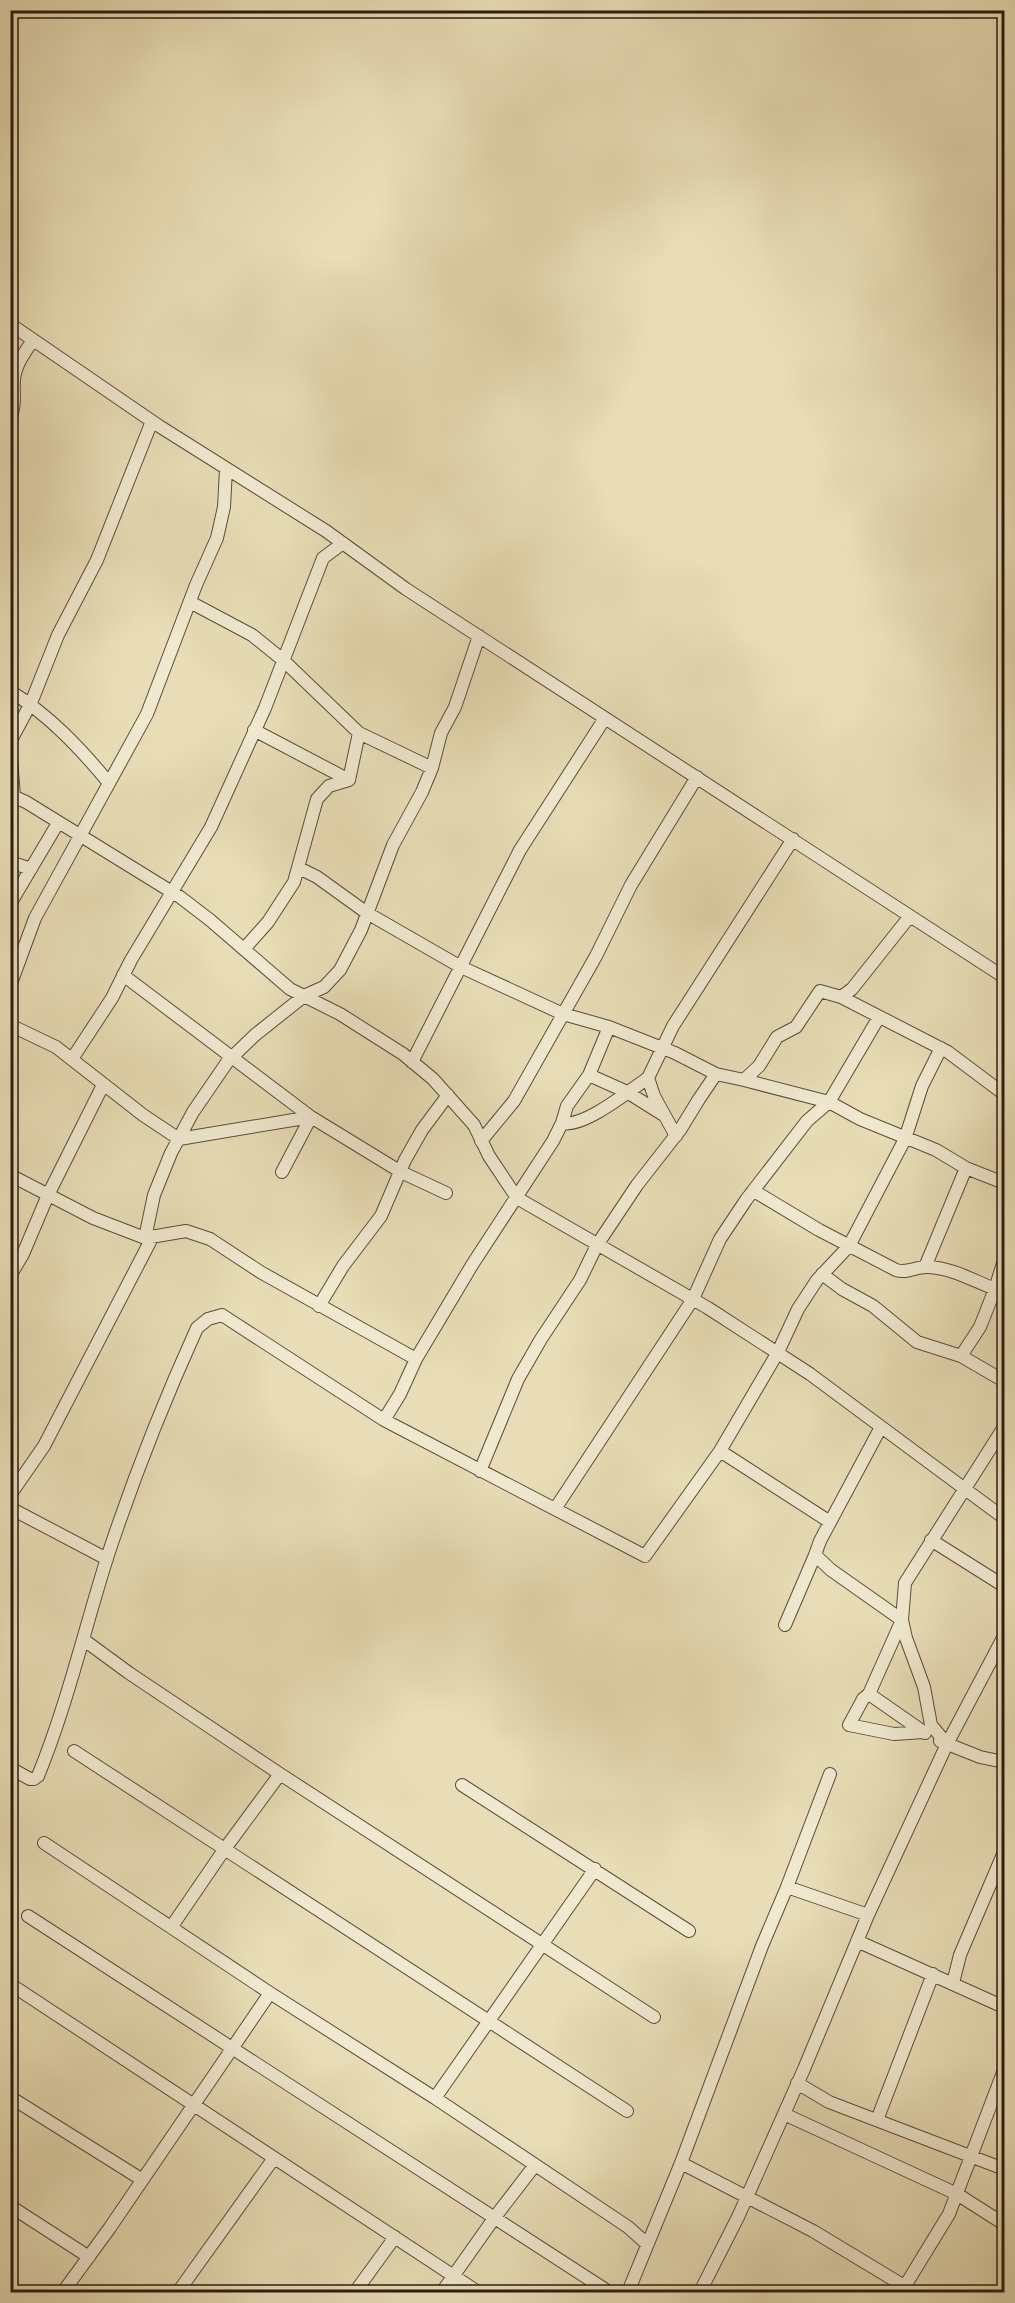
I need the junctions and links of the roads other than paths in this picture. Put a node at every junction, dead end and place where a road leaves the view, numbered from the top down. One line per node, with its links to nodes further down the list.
1 (10, 324): 2 (street)
2 (33, 340): 3 (street); 4 (street)
3 (10, 419)
4 (152, 422): 5 (street); 11 (street)
5 (226, 469): 6 (street); 7 (street)
6 (343, 543): 8 (street); 9 (street)
7 (190, 602): 9 (street); 20 (street)
8 (479, 636): 12 (street); 17 (street)
9 (283, 660): 13 (street); 14 (street)
10 (10, 691): 11 (street)
11 (30, 704): 15 (street); 20 (street)
12 (605, 718): 18 (street); 33 (street)
13 (254, 730): 19 (street); 28 (street)
14 (359, 733): 17 (street); 19 (street)
15 (10, 742)
16 (10, 747): 21 (street)
17 (432, 768): 30 (street)
18 (697, 777): 24 (street); 39 (street)
19 (349, 780): 26 (street)
20 (109, 783): 23 (street)
21 (12, 796): 22 (street)
22 (58, 823): 23 (street); 27 (street)
23 (79, 836): 28 (street); 36 (street)
24 (793, 839): 31 (street); 44 (street)
25 (10, 862): 27 (street)
26 (299, 868): 30 (street); 32 (street)
27 (30, 869): 29 (street)
28 (172, 892): 32 (street); 34 (street)
29 (10, 904)
30 (367, 913): 33 (street); 37 (street)
31 (910, 916): 35 (street); 38 (street)
32 (244, 949): 37 (street)
33 (461, 967): 39 (street); 47 (street)
34 (123, 975): 45 (street); 46 (street)
35 (1005, 977)
36 (10, 986)
37 (304, 996): 45 (street); 47 (street)
38 (841, 997): 40 (street); 51 (street)
39 (563, 1014): 42 (street); 63 (street)
40 (879, 1017): 43 (street); 56 (street)
41 (10, 1025): 46 (street)
42 (609, 1027): 44 (street); 49 (street)
43 (941, 1048): 54 (street); 62 (street)
44 (663, 1049): 48 (street); 50 (street)
45 (232, 1057): 58 (street); 61 (street)
46 (72, 1059): 52 (street)
47 (412, 1062): 55 (street)
48 (716, 1074): 51 (street); 60 (street)
49 (589, 1075): 53 (street); 59 (street)
50 (648, 1078): 53 (street); 57 (street)
51 (744, 1080): 56 (street)
52 (104, 1085): 61 (street); 71 (street)
53 (627, 1092): 57 (street); 59 (street)
54 (1005, 1094)
55 (448, 1095): 63 (street); 66 (street)
56 (829, 1102): 62 (street); 69 (street)
57 (665, 1116): 60 (street)
58 (311, 1117): 61 (street); 65 (street); 66 (street)
59 (562, 1123): 72 (street)
60 (676, 1136): 74 (street)
61 (179, 1138): 73 (street)
62 (904, 1139): 64 (street); 75 (street)
63 (481, 1142): 72 (street)
64 (966, 1168): 68 (street); 77 (street)
65 (282, 1172)
66 (401, 1172): 70 (street); 82 (street)
67 (10, 1175): 71 (street)
68 (1005, 1183)
69 (754, 1191): 75 (street); 81 (street)
70 (446, 1193)
71 (48, 1195): 73 (street); 79 (street)
72 (517, 1198): 74 (street); 85 (street)
73 (149, 1237): 82 (street); 93 (street)
74 (597, 1245): 81 (street); 91 (street)
75 (849, 1246): 77 (street); 78 (street)
76 (1005, 1260): 80 (street)
77 (925, 1267): 80 (street)
78 (822, 1274): 83 (street); 84 (street)
79 (10, 1276)
80 (1001, 1290): 84 (street)
81 (693, 1299): 83 (street); 95 (street)
82 (319, 1306): 85 (street)
83 (778, 1352): 88 (street); 90 (street)
84 (961, 1356): 86 (street)
85 (416, 1359): 87 (street)
86 (1005, 1381)
87 (384, 1420): 91 (street); 100 (street)
88 (881, 1427): 92 (street); 97 (street)
89 (1005, 1427): 92 (street)
90 (720, 1451): 95 (street); 97 (street)
91 (480, 1471): 95 (street)
92 (965, 1490): 96 (street); 98 (street)
93 (10, 1495)
94 (10, 1508): 100 (street)
95 (555, 1509)
96 (1005, 1518)
97 (830, 1522): 99 (street)
98 (931, 1540): 101 (street); 102 (street)
99 (815, 1555): 102 (street); 103 (street)
100 (107, 1559): 105 (street)
101 (1005, 1586)
102 (902, 1620): 106 (street); 108 (street)
103 (785, 1625)
104 (1005, 1636): 108 (street)
105 (84, 1640): 111 (street); 112 (street)
106 (868, 1694): 107 (street); 107 (street)
107 (924, 1732): 108 (street)
108 (947, 1744): 110 (street); 120 (street)
109 (74, 1751): 116 (street)
110 (1005, 1762)
111 (10, 1768)
112 (280, 1774): 116 (street); 125 (street)
113 (830, 1774): 119 (street)
114 (462, 1785): 118 (street)
115 (44, 1843): 122 (street)
116 (224, 1850): 122 (street); 132 (street)
117 (1005, 1852): 127 (street)
118 (595, 1869): 123 (street); 125 (street)
119 (787, 1887): 120 (street); 144 (street)
120 (868, 1914): 124 (street)
121 (28, 1916): 133 (street)
122 (172, 1926): 129 (street)
123 (689, 1931)
124 (857, 1941): 126 (street); 135 (street)
125 (541, 1944): 131 (street); 132 (street)
126 (933, 1974): 127 (street); 141 (street)
127 (953, 1983): 130 (street)
128 (10, 1984): 138 (street)
129 (270, 1993): 133 (street); 137 (street)
130 (1005, 2007)
131 (654, 2018)
132 (488, 2021): 137 (street); 139 (street)
133 (231, 2049): 138 (street); 151 (street)
134 (1005, 2070): 142 (street)
135 (797, 2083): 140 (street); 141 (street)
136 (10, 2097): 147 (street)
137 (435, 2098): 145 (street)
138 (193, 2104): 143 (street); 147 (street)
139 (627, 2111)
140 (784, 2114): 148 (street); 149 (street)
141 (877, 2120): 142 (street)
142 (972, 2157): 146 (street); 148 (street)
143 (274, 2158): 153 (street); 160 (street)
144 (681, 2163): 149 (street); 154 (street)
145 (535, 2165): 151 (street); 154 (street)
146 (1005, 2169)
147 (141, 2179): 155 (street)
148 (957, 2194): 152 (street); 158 (street)
149 (747, 2197): 157 (street); 158 (street)
150 (10, 2206): 155 (street)
151 (495, 2217): 156 (street); 164 (street)
152 (1005, 2224)
153 (395, 2236): 156 (street); 161 (street)
154 (647, 2244): 165 (street)
155 (89, 2257): 159 (street)
156 (453, 2277): 162 (street); 163 (street)
157 (706, 2290)
158 (907, 2290)
159 (63, 2292)
160 (178, 2292)
161 (355, 2292)
162 (442, 2292)
163 (478, 2292)
164 (609, 2292)
165 (628, 2292)

